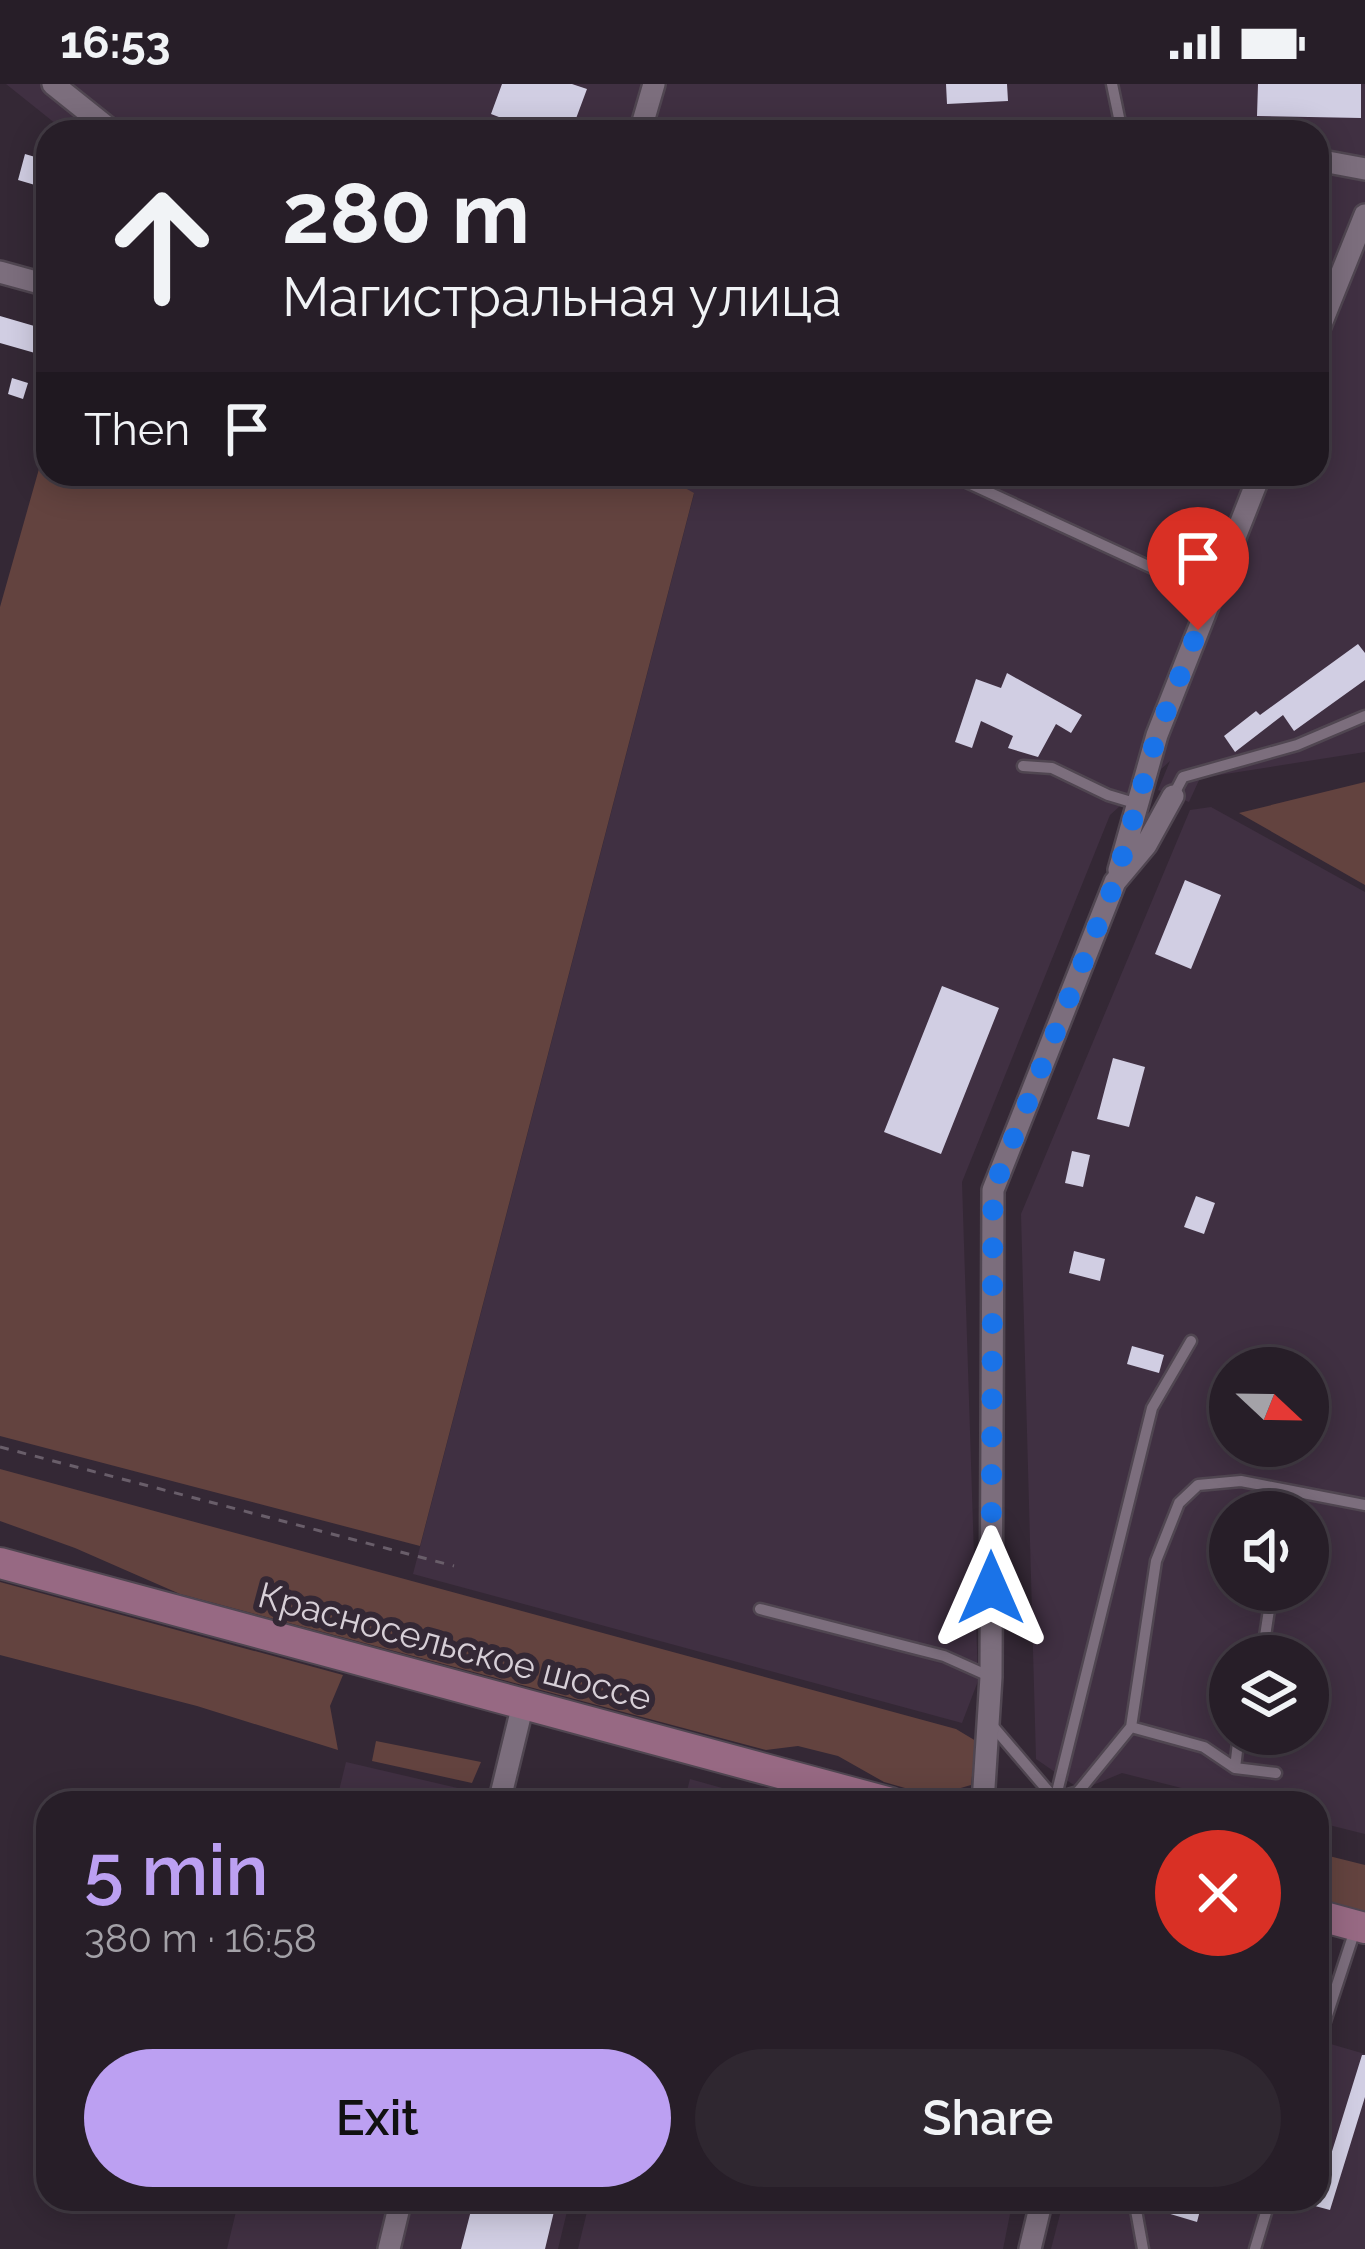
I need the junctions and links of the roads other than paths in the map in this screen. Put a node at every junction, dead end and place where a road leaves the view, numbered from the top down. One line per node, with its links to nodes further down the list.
1 (53, 84): 4 (street)
2 (654, 84): 5 (street)
3 (1112, 84): 6 (lane)
4 (98, 120)
5 (644, 120)
6 (1120, 120)
7 (1329, 162): 8 (street)
8 (1365, 169)
9 (1365, 215): 12 (street)
10 (0, 272): 11 (street)
11 (36, 282)
12 (1329, 304)
13 (975, 486): 15 (lane)
14 (1255, 486): 15 (street)
15 (1211, 596): 19 (street)
16 (1365, 716): 18 (lane)
17 (1023, 766): 19 (lane)
18 (1173, 796): 20 (street)
19 (1139, 804): 20 (street)
20 (1115, 882): 26 (street)
21 (1191, 1340): 37 (lane)
22 (1279, 1490): 23 (lane); 29 (lane)
23 (1365, 1505)
24 (0, 1563): 27 (main road, Красносельское шоссе)
25 (760, 1609): 26 (lane)
26 (991, 1677): 28 (street)
27 (523, 1704): 33 (street); 34 (main road, Красносельское шоссе)
28 (988, 1720): 35 (street); 36 (lane)
29 (1131, 1726): 31 (lane); 38 (lane)
30 (1237, 1755): 31 (lane)
31 (1235, 1768): 32 (lane)
32 (1276, 1773)
33 (502, 1791)
34 (846, 1791)
35 (984, 1791)
36 (1047, 1791)
37 (1057, 1791)
38 (1079, 1791)
39 (1329, 1918): 40 (main road)
40 (1361, 1927): 41 (lane)
41 (1329, 2014)
42 (399, 2211): 46 (street)
43 (1039, 2211): 47 (street)
44 (1136, 2211): 48 (lane)
45 (1266, 2211): 49 (lane)
46 (392, 2249)
47 (1030, 2249)
48 (1143, 2249)
49 (1255, 2249)

